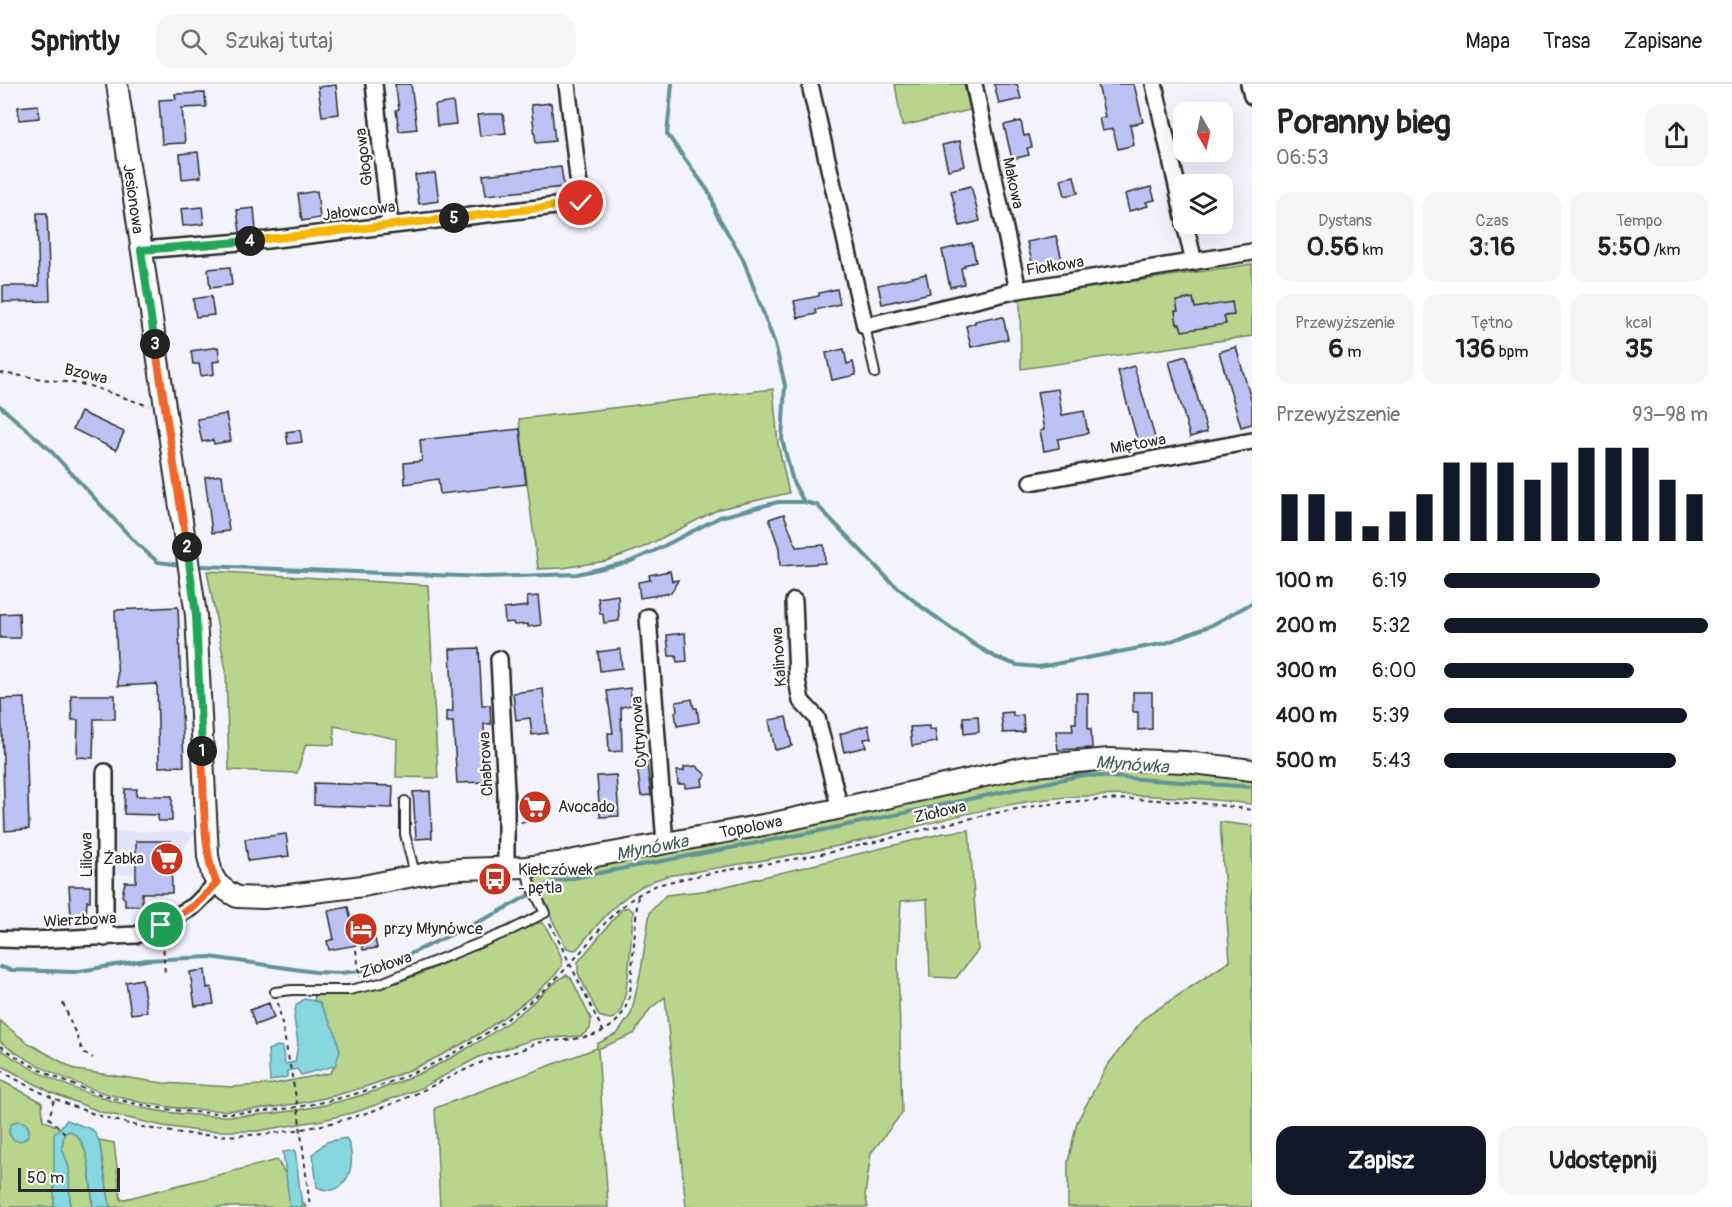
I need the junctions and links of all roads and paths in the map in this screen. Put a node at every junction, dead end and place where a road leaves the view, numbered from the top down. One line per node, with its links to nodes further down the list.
1 (117, 84): 12 (street, Jesionowa)
2 (374, 84): 10 (street, Głogowa)
3 (567, 84): 10 (street, Jałowcowa)
4 (974, 84): 15 (street, Makowa)
5 (1154, 84): 9 (street)
6 (1249, 84): 8 (street)
7 (811, 89): 16 (street)
8 (1252, 96)
9 (1174, 174)
10 (390, 225): 12 (street, Jałowcowa)
11 (1187, 234): 14 (street)
12 (141, 250): 19 (street, Jesionowa)
13 (1252, 252): 14 (street, Fiołkowa)
14 (1194, 262): 15 (street, Fiołkowa)
15 (1018, 290): 16 (street, Fiołkowa)
16 (865, 326): 18 (lane)
17 (0, 373): 19 (path, Bzowa)
18 (875, 373)
19 (164, 405): 35 (street, Jesionowa)
20 (1252, 441): 21 (street, Miętowa)
21 (1030, 482)
22 (794, 601): 28 (street, Kalinowa)
23 (648, 617): 32 (street, Cytrynowa)
24 (499, 659): 31 (street, Chabrowa)
25 (1252, 770): 28 (street, Topolowa)
26 (105, 772): 38 (street, Liliowa)
27 (405, 801): 34 (lane)
28 (840, 809): 32 (street, Topolowa)
29 (1252, 810): 36 (path, Ziołowa)
30 (535, 818): 31 (path)
31 (506, 821): 33 (street, Chabrowa)
32 (665, 844): 33 (street, Topolowa)
33 (521, 872): 34 (street, Topolowa); 37 (lane)
34 (415, 876): 35 (street, Topolowa)
35 (217, 883): 38 (street, Wierzbowa)
36 (638, 893): 42 (path, Ziołowa); 47 (path)
37 (543, 909): 42 (path); 45 (lane, Ziołowa)
38 (105, 938): 39 (street, Wierzbowa)
39 (0, 939)
40 (163, 949): 43 (path)
41 (356, 950): 44 (path)
42 (570, 964): 47 (path); 52 (path, Ziołowa)
43 (165, 976)
44 (360, 982)
45 (275, 992): 52 (path)
46 (63, 1003): 49 (path)
47 (603, 1031): 53 (path)
48 (0, 1046): 52 (path, Ziołowa)
49 (93, 1058)
50 (0, 1070): 51 (path)
51 (54, 1100): 53 (path); 54 (path)
52 (298, 1108): 53 (path)
53 (301, 1129): 55 (path)
54 (66, 1134)
55 (310, 1207)

